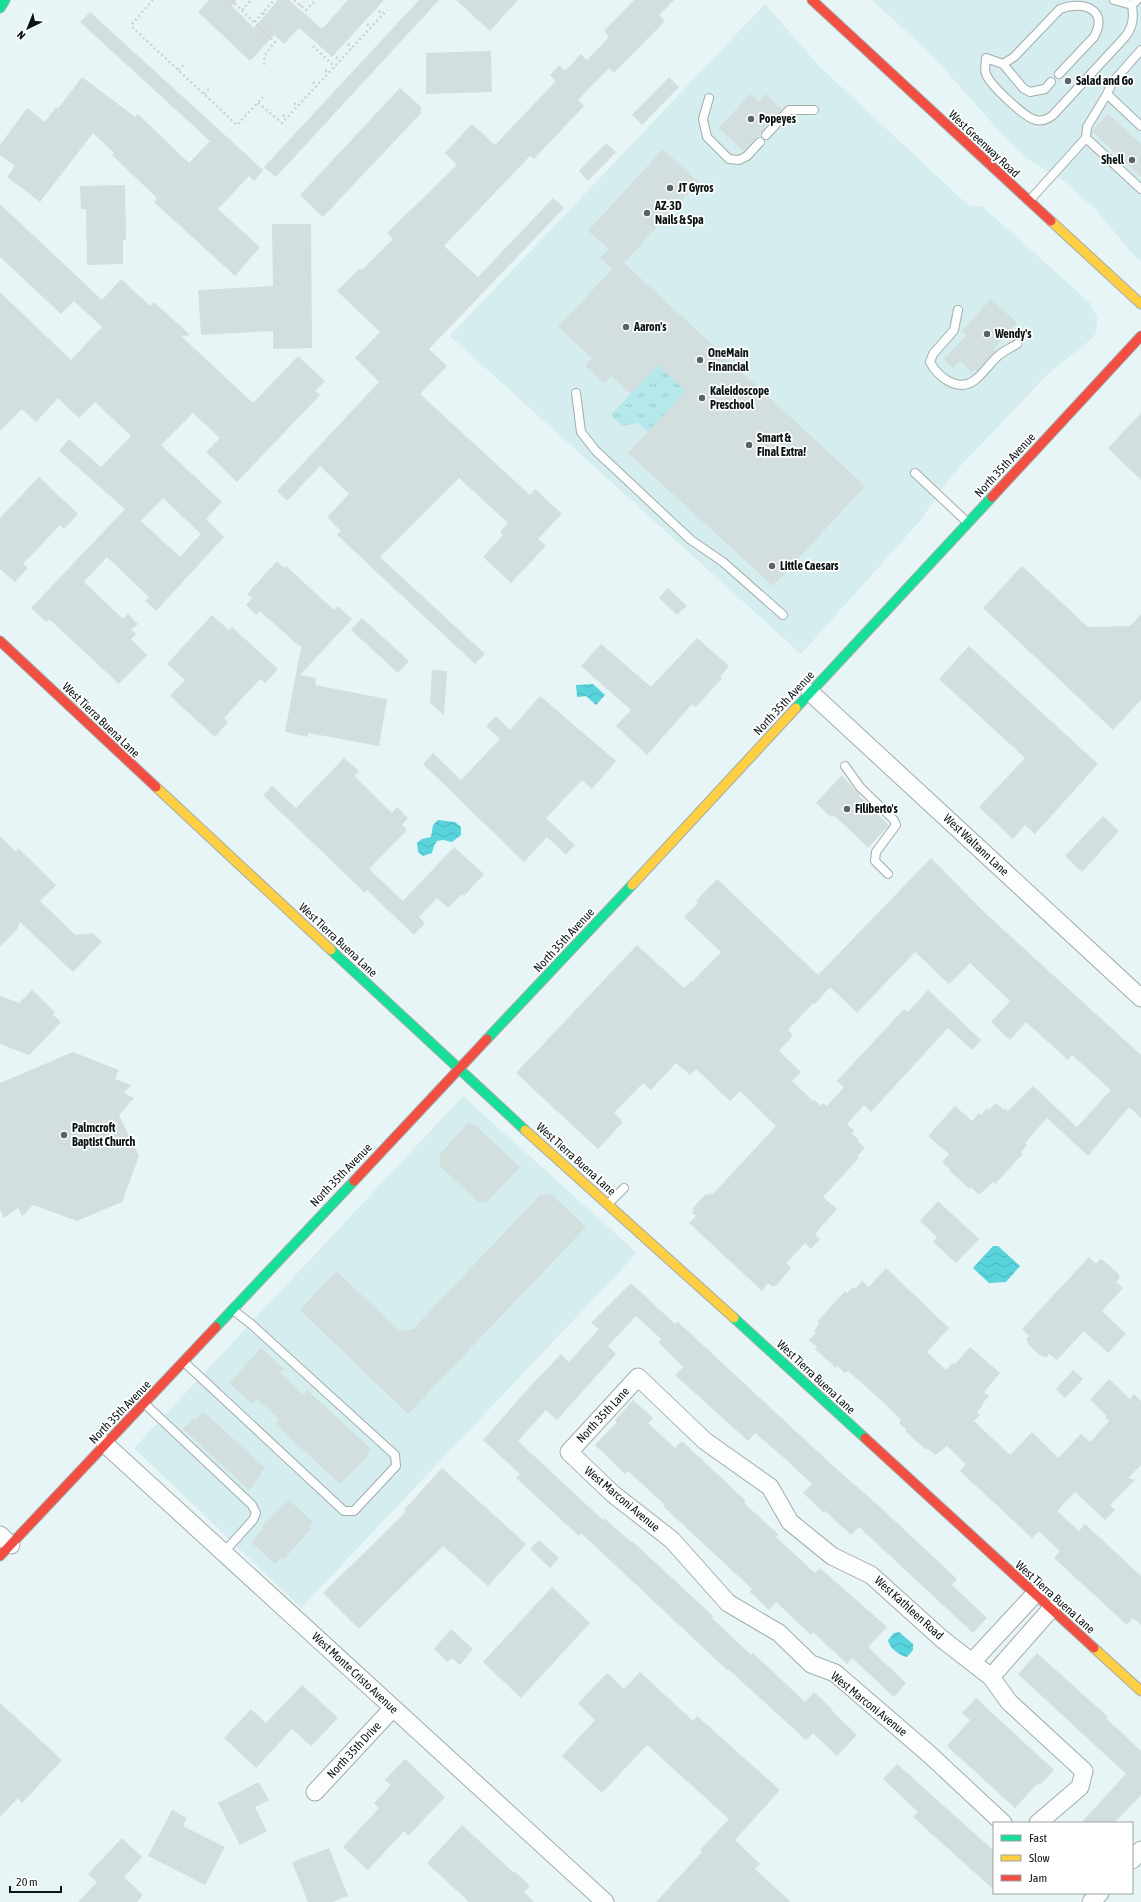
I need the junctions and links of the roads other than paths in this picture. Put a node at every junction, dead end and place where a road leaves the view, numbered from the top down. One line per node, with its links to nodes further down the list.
1 (5, 0): 5 (main road)
2 (812, 0): 18 (main road, West Greenway Road)
3 (1114, 0): 4 (lane)
4 (1134, 2): 7 (lane)
5 (0, 8)
6 (1141, 50): 10 (lane)
7 (1003, 64): 8 (lane); 9 (lane)
8 (1059, 74)
9 (1051, 82)
10 (1107, 94): 13 (lane); 15 (lane)
11 (709, 98): 16 (lane)
12 (814, 110): 14 (lane)
13 (1141, 126)
14 (766, 135)
15 (1086, 138): 17 (lane); 18 (lane)
16 (760, 142)
17 (1141, 189)
18 (1029, 201): 19 (main road, West Greenway Road)
19 (1141, 304)
20 (958, 310): 22 (lane)
21 (1141, 336): 25 (main road, North 35th Avenue)
22 (1017, 344)
23 (576, 393): 26 (lane)
24 (915, 473): 25 (lane)
25 (967, 523): 28 (main road, North 35th Avenue)
26 (783, 615)
27 (0, 641): 32 (main road, West Tierra Buena Lane)
28 (810, 692): 31 (street, West Waltann Lane); 32 (main road, North 35th Avenue)
29 (845, 766): 30 (lane)
30 (888, 874)
31 (1141, 998)
32 (459, 1069): 34 (main road, West Tierra Buena Lane); 35 (main road, North 35th Avenue)
33 (624, 1188): 34 (lane)
34 (608, 1204): 43 (main road, West Tierra Buena Lane)
35 (232, 1309): 36 (main road, North 35th Avenue); 36 (lane)
36 (183, 1362): 38 (main road, North 35th Avenue)
37 (638, 1377): 40 (street, North 35th Lane); 47 (street, West Kathleen Road)
38 (144, 1403): 39 (main road, North 35th Avenue); 42 (lane)
39 (105, 1444): 41 (main road, North 35th Avenue); 42 (street, West Monte Cristo Avenue)
40 (568, 1452): 52 (street, West Marconi Avenue)
41 (4, 1545)
42 (224, 1552): 50 (street, West Monte Cristo Avenue)
43 (1035, 1594): 44 (main road, West Tierra Buena Lane); 45 (street)
44 (1051, 1609): 46 (street); 49 (main road, West Tierra Buena Lane)
45 (991, 1642): 46 (street); 47 (street)
46 (1008, 1657): 48 (street)
47 (972, 1662): 48 (street, West Kathleen Road)
48 (991, 1676): 53 (street, West Kathleen Road)
49 (1141, 1691)
50 (393, 1708): 51 (street, North 35th Drive); 57 (street, West Monte Cristo Avenue)
51 (315, 1792)
52 (1002, 1822)
53 (1039, 1822)
54 (1141, 1850): 55 (street)
55 (1133, 1859)
56 (1099, 1894): 58 (street)
57 (605, 1902)
58 (1091, 1902)

